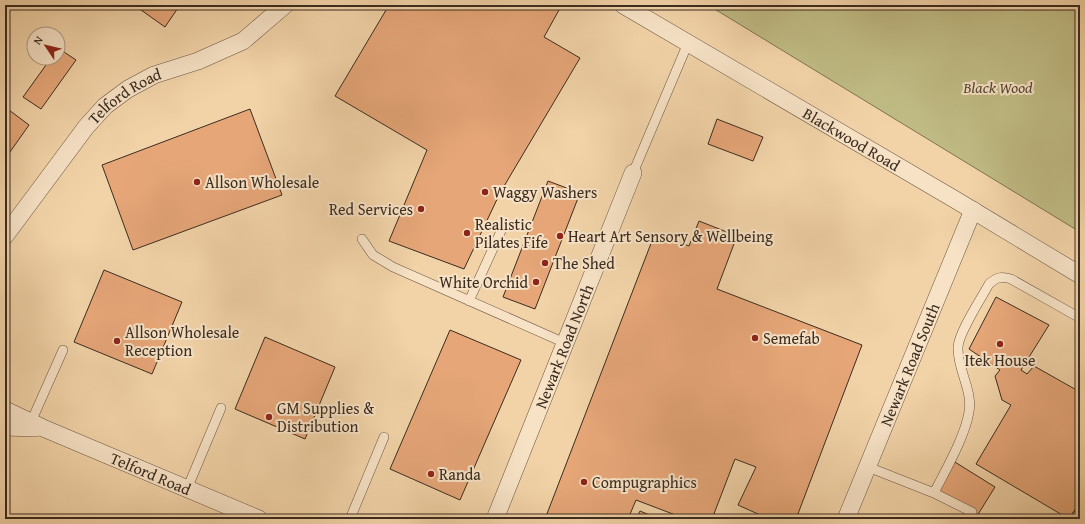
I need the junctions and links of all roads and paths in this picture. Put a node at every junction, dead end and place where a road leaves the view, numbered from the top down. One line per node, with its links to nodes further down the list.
1 (285, 5): 6 (street, Telford Road)
2 (623, 5): 3 (street, Blackwood Road)
3 (688, 43): 4 (lane); 5 (street, Blackwood Road)
4 (633, 173): 12 (street, Newark Road North)
5 (973, 210): 9 (street, Blackwood Road); 19 (street, Newark Road South)
6 (8, 225)
7 (501, 231): 10 (lane)
8 (362, 239): 10 (lane)
9 (1080, 275)
10 (469, 300): 12 (lane)
11 (1080, 318): 21 (lane)
12 (565, 343): 25 (street, Newark Road North)
13 (63, 350): 16 (lane)
14 (221, 408): 20 (lane)
15 (5, 410): 16 (street, Telford Road)
16 (37, 425): 17 (street, Telford Road); 20 (street, Telford Road)
17 (5, 427)
18 (384, 437): 24 (lane)
19 (868, 467): 21 (lane); 26 (street, Newark Road South)
20 (187, 489): 23 (street, Telford Road)
21 (934, 493): 22 (lane)
22 (972, 512)
23 (259, 519)
24 (350, 519)
25 (495, 519)
26 (846, 519)

